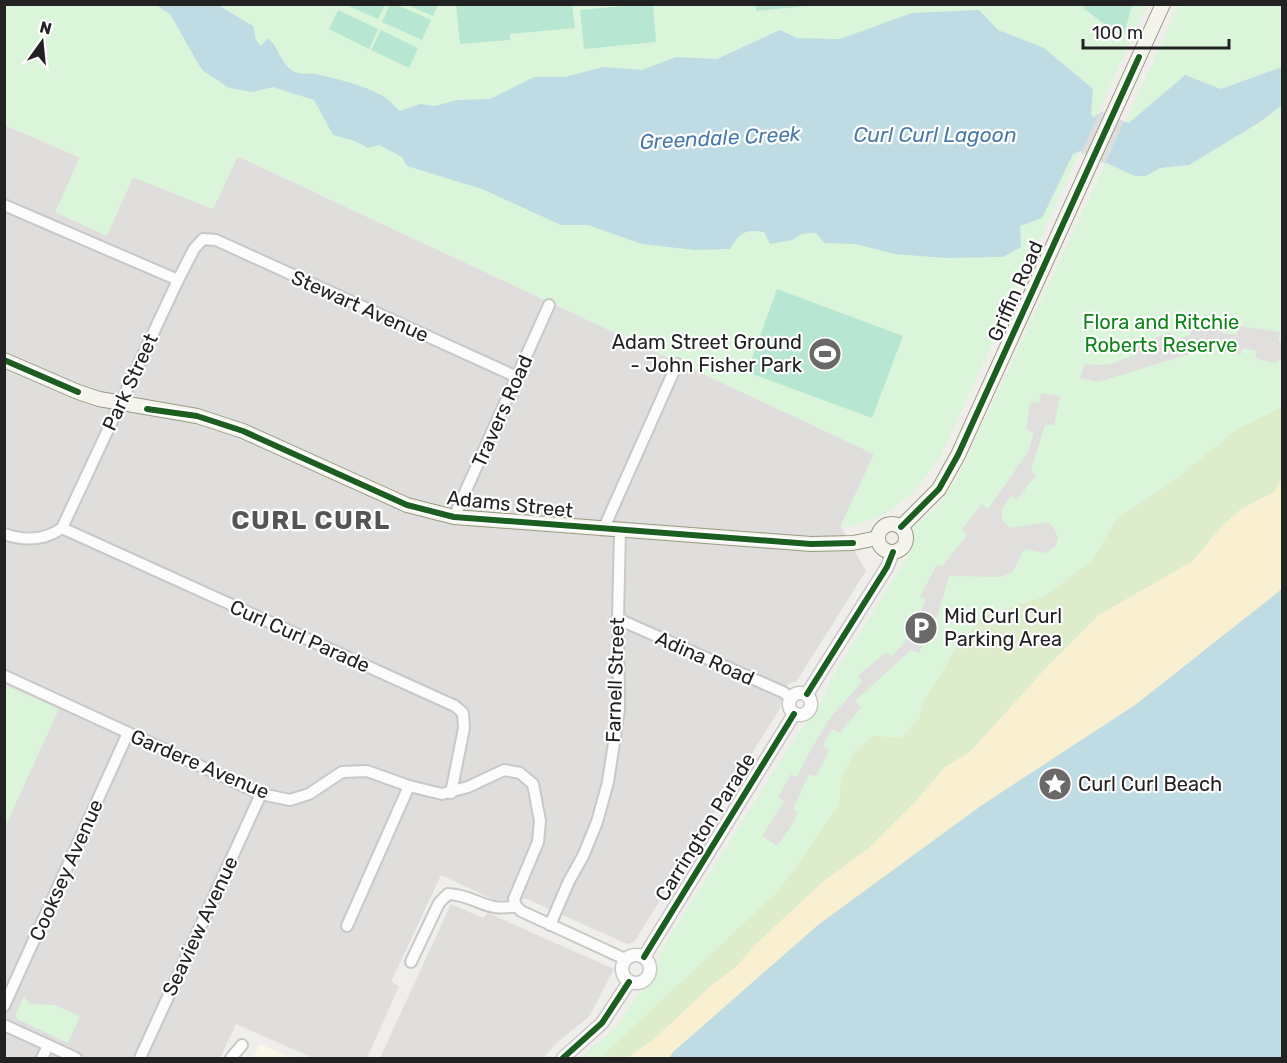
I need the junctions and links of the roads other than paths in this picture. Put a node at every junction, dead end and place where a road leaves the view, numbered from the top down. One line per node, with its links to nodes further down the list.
1 (1163, 4): 11 (main road, Griffin Road)
2 (4, 205): 4 (street)
3 (203, 240): 4 (street, Park Street); 8 (street, Stewart Avenue)
4 (178, 280): 9 (street, Park Street)
5 (549, 305): 8 (street, Travers Road)
6 (4, 360): 9 (main road, Adams Street)
7 (677, 364): 13 (street)
8 (517, 377): 10 (street, Travers Road)
9 (119, 404): 10 (main road, Adams Street); 12 (street, Park Street)
10 (454, 517): 13 (main road, Adams Street)
11 (901, 527): 16 (main road); 17 (main road)
12 (62, 528): 15 (street); 25 (street, Curl Curl Parade)
13 (603, 530): 14 (main road, Adams Street)
14 (620, 531): 16 (main road, Adams Street); 18 (street, Farnell Street)
15 (4, 534)
16 (878, 538): 17 (main road)
17 (893, 552): 20 (street)
18 (618, 620): 21 (street, Adina Road); 28 (street, Farnell Street)
19 (5, 676): 23 (street, Gardere Avenue)
20 (807, 694): 21 (street); 22 (street)
21 (791, 698): 22 (street)
22 (794, 714): 30 (street, Carrington Parade)
23 (128, 733): 26 (street, Gardere Avenue); 34 (street, Cooksey Avenue)
24 (409, 786): 25 (street, Gardere Avenue); 26 (street, Gardere Avenue); 29 (street)
25 (451, 793): 27 (street, Gardere Avenue)
26 (261, 794): 40 (street, Seaview Avenue)
27 (516, 906): 28 (street); 32 (street)
28 (550, 925): 31 (street)
29 (347, 926)
30 (644, 957): 31 (street); 33 (street)
31 (625, 959): 33 (street)
32 (411, 962)
33 (629, 982): 42 (street)
34 (4, 1006)
35 (4, 1025): 36 (street)
36 (48, 1046): 38 (street); 39 (street)
37 (242, 1046): 41 (street)
38 (42, 1059)
39 (76, 1059)
40 (140, 1059)
41 (231, 1059)
42 (563, 1059)

